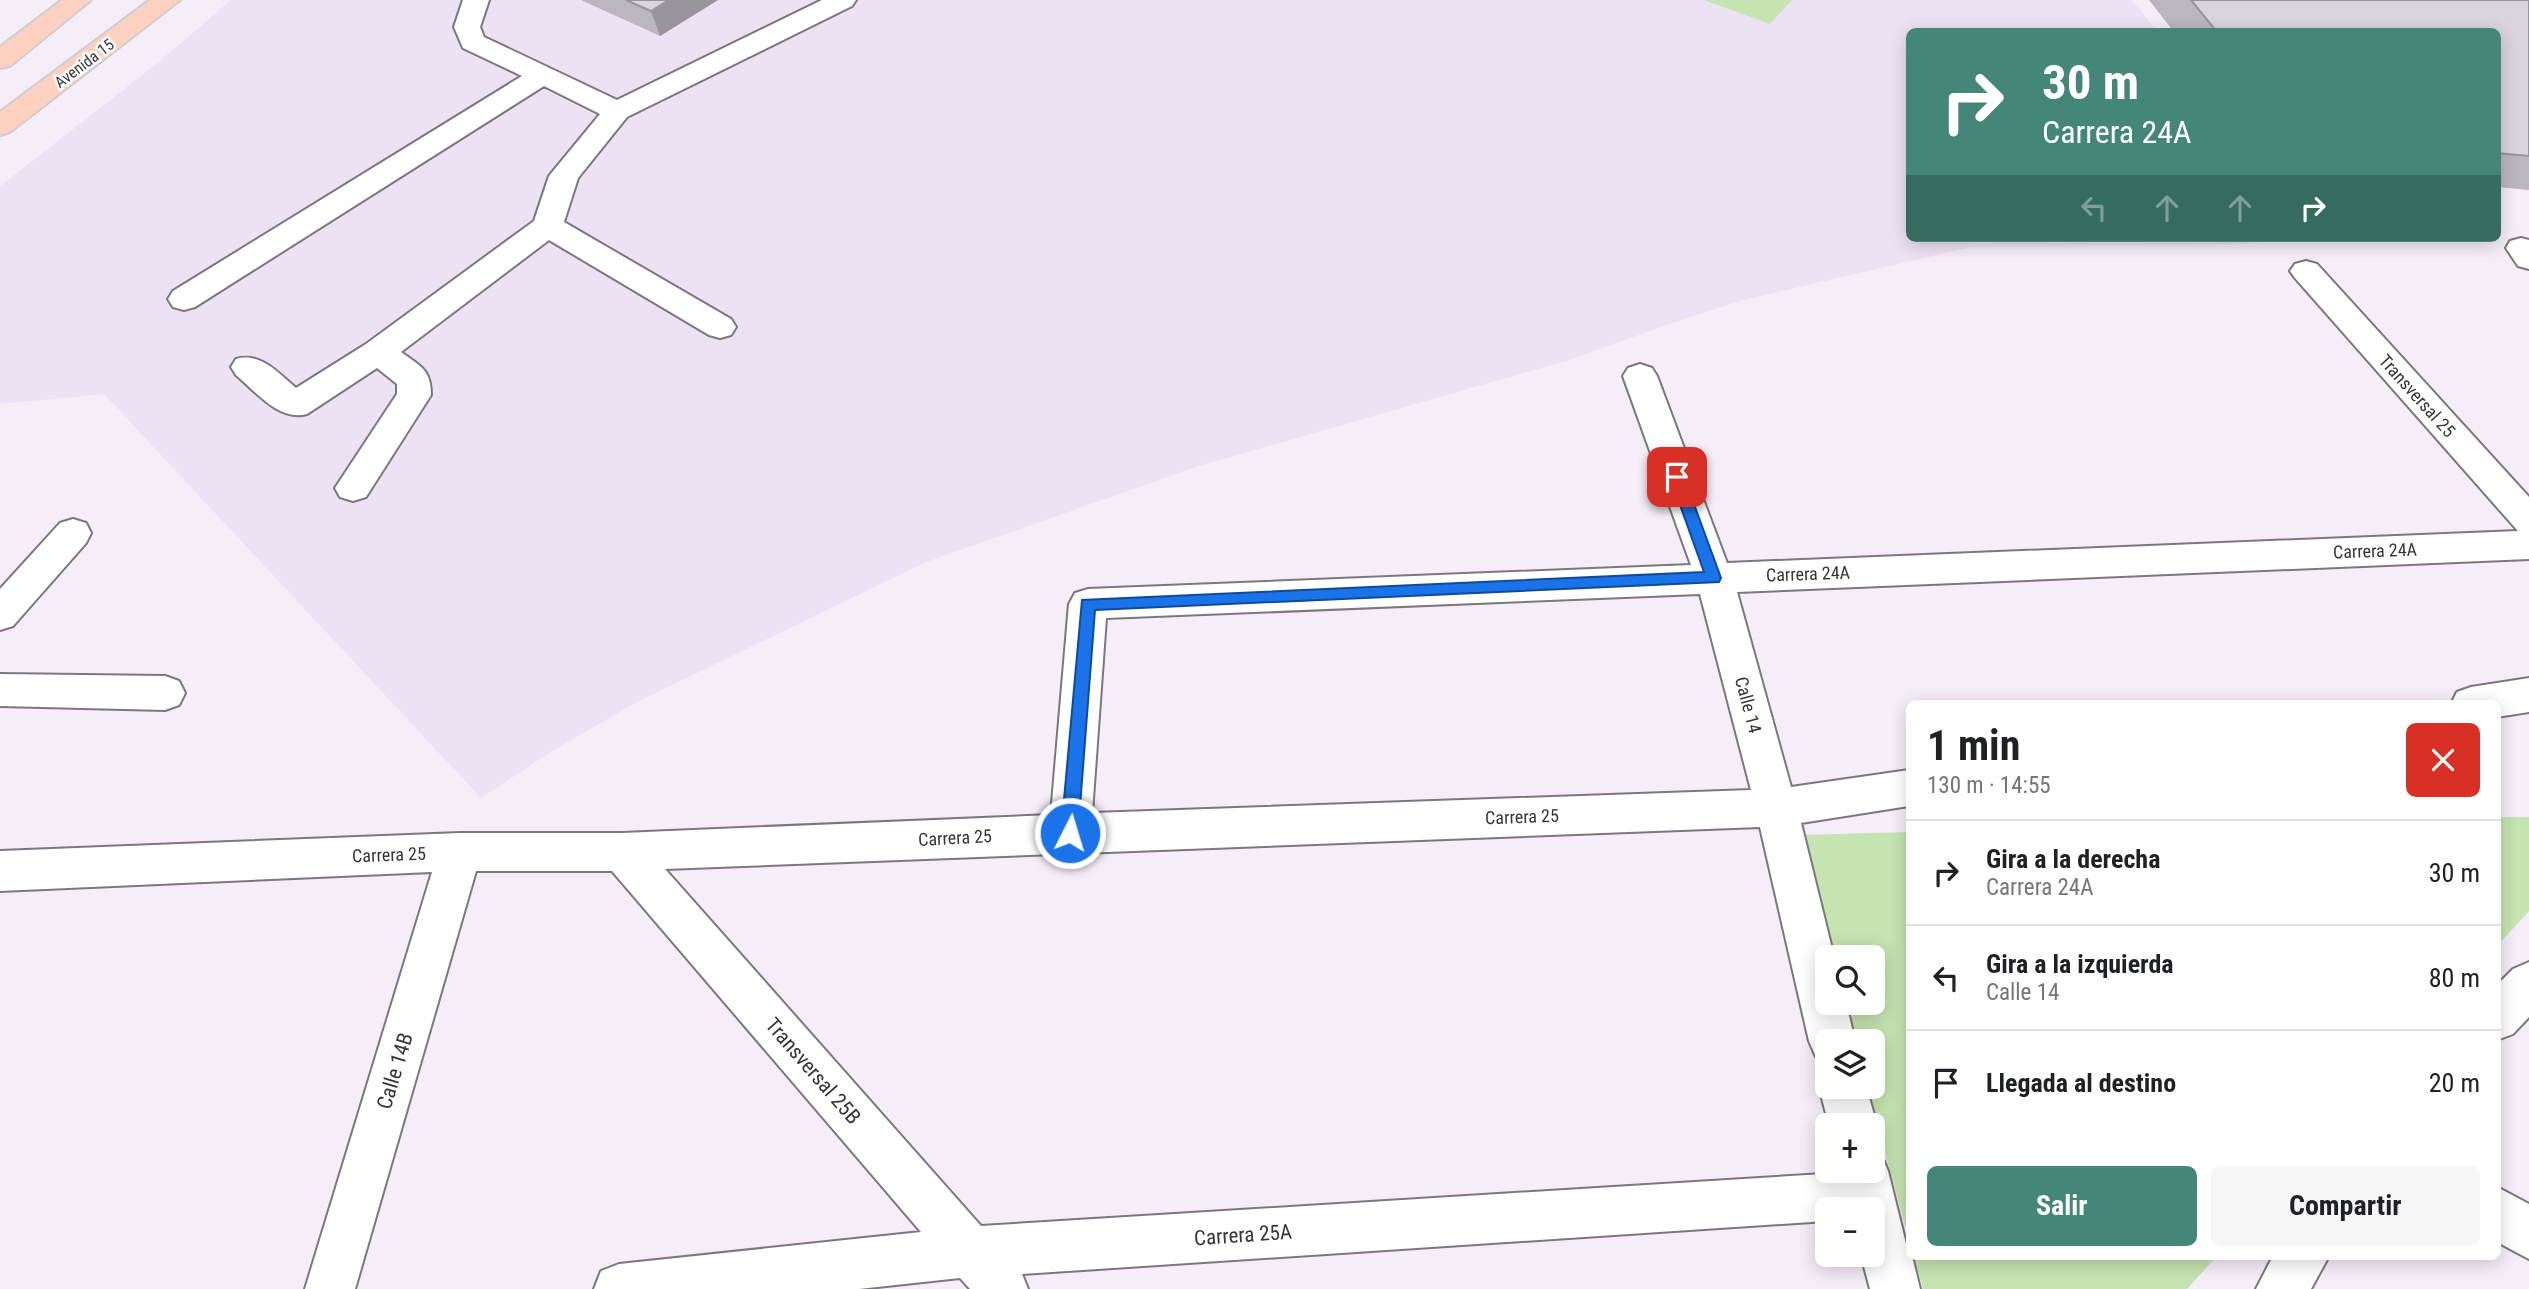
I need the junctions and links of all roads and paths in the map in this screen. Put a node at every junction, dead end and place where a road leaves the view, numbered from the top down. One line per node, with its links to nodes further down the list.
1 (78, 0): 5 (main road)
2 (167, 0): 8 (main road, Avenida 15)
3 (476, 0): 6 (street)
4 (843, 0): 7 (street)
5 (0, 60)
6 (541, 76): 7 (street); 11 (street)
7 (617, 111): 9 (street)
8 (0, 126)
9 (548, 226): 12 (street); 13 (street)
10 (2306, 271): 17 (street, Transversal 25)
11 (184, 299)
12 (720, 327)
13 (378, 352): 14 (street); 16 (street)
14 (248, 367)
15 (1640, 376): 20 (street, Calle 14)
16 (353, 488)
17 (2529, 521)
18 (73, 533): 21 (street)
19 (2529, 545): 20 (street, Carrera 24A)
20 (1714, 578): 27 (street, Calle 14); 28 (street, Carrera 24A)
21 (0, 615)
22 (0, 690): 23 (street)
23 (166, 693)
24 (2529, 695): 25 (street)
25 (2497, 700)
26 (1906, 788): 27 (street, Carrera 25)
27 (1776, 808): 28 (street, Carrera 25); 34 (street, Calle 14)
28 (1070, 833): 30 (street, Carrera 25)
29 (460, 852): 30 (street, Carrera 25); 31 (street, Carrera 25); 41 (street, Calle 14B)
30 (622, 852): 39 (street, Transversal 25B)
31 (4, 880)
32 (2529, 984): 33 (street)
33 (2501, 1014)
34 (1829, 1029)
35 (1854, 1183): 39 (street, Carrera 25A)
36 (1867, 1183): 44 (street)
37 (2501, 1215): 38 (street)
38 (2529, 1234)
39 (971, 1252): 42 (street, Carrera 25A); 43 (street, Transversal 25B)
40 (2301, 1260): 45 (street)
41 (330, 1289)
42 (619, 1289)
43 (1003, 1289)
44 (1895, 1289)
45 (2281, 1289)

